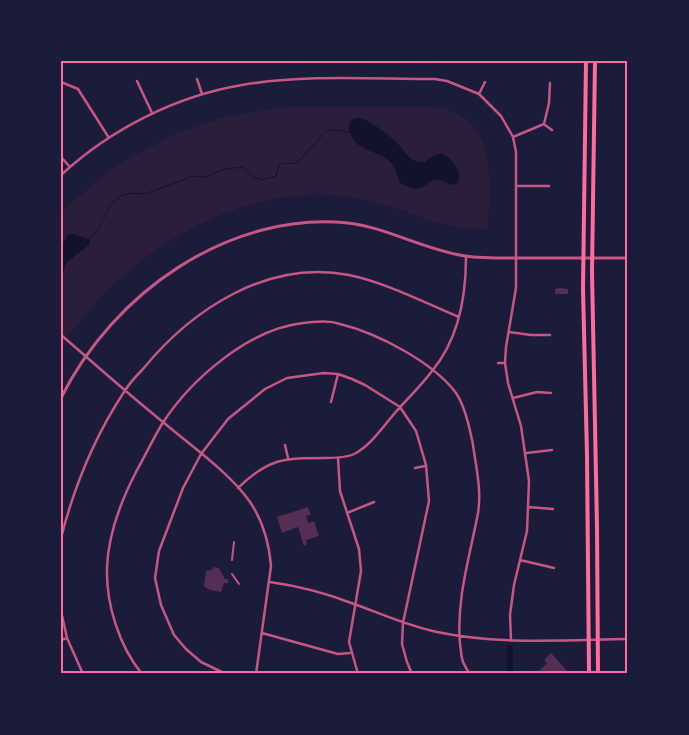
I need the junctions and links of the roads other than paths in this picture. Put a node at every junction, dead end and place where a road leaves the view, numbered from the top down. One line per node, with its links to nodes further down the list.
1 (586, 61): 22 (main road)
2 (595, 61): 23 (main road)
3 (197, 79): 8 (street)
4 (137, 81): 10 (street)
5 (61, 82): 14 (street)
6 (485, 82): 9 (street)
7 (550, 83): 11 (street)
8 (202, 94): 9 (street); 10 (street)
9 (479, 94): 13 (street)
10 (152, 113): 14 (street)
11 (544, 124): 12 (street); 13 (street)
12 (552, 130)
13 (513, 137): 18 (street)
14 (110, 138): 16 (street)
15 (61, 157): 16 (street)
16 (70, 167): 17 (street)
17 (61, 175)
18 (516, 186): 19 (street); 21 (street)
19 (549, 186)
20 (466, 256): 21 (street); 25 (street); 29 (street)
21 (517, 258): 22 (street); 26 (street)
22 (583, 258): 23 (street); 74 (main road)
23 (592, 258): 24 (street); 75 (main road)
24 (628, 258)
25 (459, 317): 32 (street); 34 (street)
26 (509, 332): 28 (street); 31 (street)
27 (61, 335): 29 (street)
28 (550, 335)
29 (86, 356): 34 (street); 36 (street)
30 (498, 363): 31 (street)
31 (505, 363): 37 (street)
32 (434, 370): 39 (street); 40 (street); 69 (street)
33 (338, 374): 38 (street); 39 (street); 44 (street)
34 (125, 390): 40 (street); 57 (street)
35 (551, 392): 37 (street)
36 (61, 398)
37 (513, 398): 43 (street)
38 (331, 402)
39 (400, 407): 46 (street); 47 (street)
40 (163, 423): 44 (street); 78 (street)
41 (286, 445): 45 (street)
42 (552, 450): 43 (street)
43 (526, 453): 52 (street)
44 (202, 454): 49 (street); 79 (street)
45 (288, 458): 46 (street); 49 (street)
46 (338, 458): 55 (street)
47 (426, 466): 48 (street); 67 (street)
48 (415, 468)
49 (238, 488): 63 (street)
50 (628, 492): 54 (street)
51 (374, 502): 55 (street)
52 (528, 507): 53 (street); 60 (street)
53 (553, 509)
54 (628, 511): 56 (street)
55 (347, 513): 65 (street)
56 (628, 534)
57 (61, 538)
58 (234, 542): 59 (street)
59 (232, 560)
60 (520, 560): 61 (street); 73 (street)
61 (554, 568)
62 (232, 574): 64 (street)
63 (270, 582): 65 (street); 68 (street)
64 (239, 584)
65 (356, 604): 67 (street); 76 (street)
66 (61, 611): 70 (street)
67 (403, 623): 69 (street); 82 (street)
68 (262, 633): 76 (street); 80 (street)
69 (460, 636): 73 (street); 83 (street)
70 (67, 638): 72 (street); 77 (street)
71 (628, 639): 75 (street)
72 (61, 640)
73 (510, 640): 74 (street)
74 (589, 640): 75 (street); 84 (main road)
75 (598, 640): 85 (main road)
76 (351, 653): 81 (street)
77 (83, 674)
78 (142, 674)
79 (226, 674)
80 (256, 674)
81 (358, 674)
82 (412, 674)
83 (470, 674)
84 (589, 674)
85 (598, 674)

